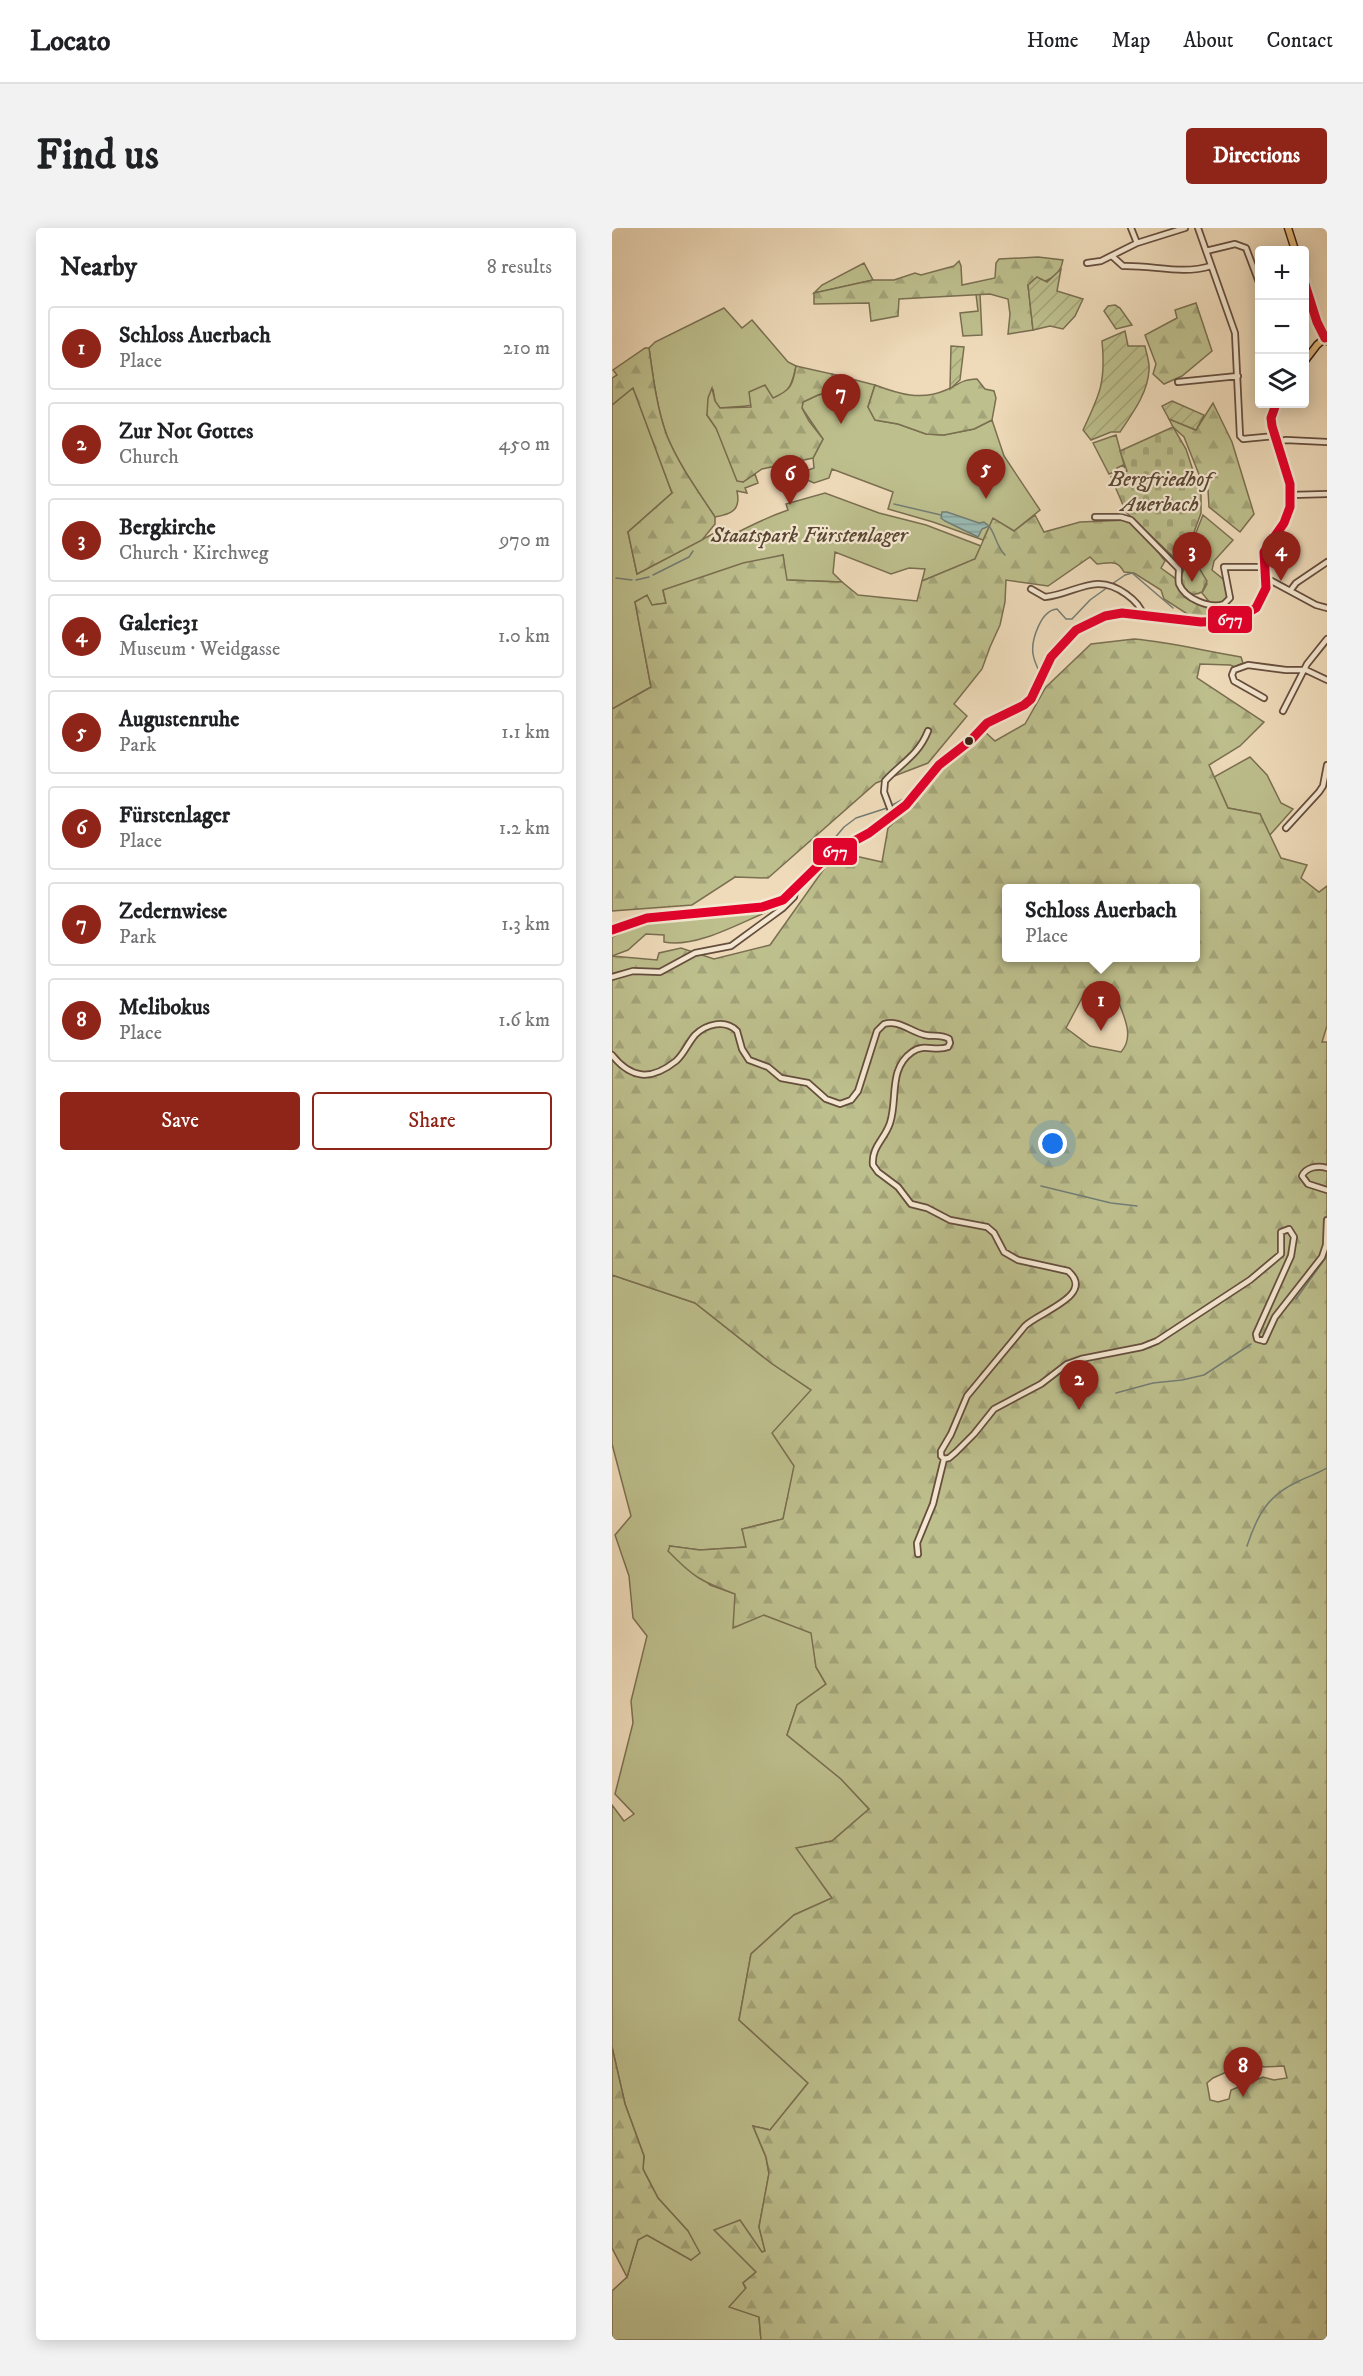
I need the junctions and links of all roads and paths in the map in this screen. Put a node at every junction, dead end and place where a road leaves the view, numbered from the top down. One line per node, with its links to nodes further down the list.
1 (1131, 228): 5 (street)
2 (1185, 228): 5 (street)
3 (1198, 228): 7 (street)
4 (1288, 228): 6 (main road)
5 (1137, 243): 8 (street)
6 (1295, 246)
7 (1206, 252): 10 (street); 11 (street)
8 (1112, 256): 9 (street); 10 (street)
9 (1087, 263)
10 (1211, 266): 15 (street)
11 (1255, 270)
12 (1309, 293): 13 (main road)
13 (1326, 340): 14 (main road)
14 (1309, 355)
15 (1238, 376): 16 (street); 18 (street)
16 (1179, 382)
17 (1275, 408): 18 (main road)
18 (1275, 439): 19 (street); 21 (main road)
19 (1327, 442)
20 (1327, 494): 21 (street)
21 (1291, 495): 24 (main road)
22 (1095, 517): 24 (street)
23 (1327, 562): 27 (street)
24 (1263, 567): 25 (main road)
25 (1266, 578): 27 (street); 29 (main road)
26 (1031, 589): 29 (street)
27 (1290, 591): 28 (street)
28 (1327, 608)
29 (1143, 615): 37 (main road)
30 (1327, 639): 31 (street)
31 (1306, 670): 32 (street); 33 (street); 34 (street)
32 (1327, 680)
33 (1264, 698)
34 (1283, 711)
35 (928, 731): 37 (street)
36 (1327, 765): 38 (street)
37 (891, 813): 39 (main road)
38 (1286, 828)
39 (795, 891): 40 (main road); 41 (street)
40 (612, 930)
41 (612, 978)
42 (612, 1055): 46 (street)
43 (1327, 1168): 44 (street)
44 (1327, 1190)
45 (1327, 1220): 46 (street)
46 (944, 1459): 47 (street)
47 (918, 1554)

